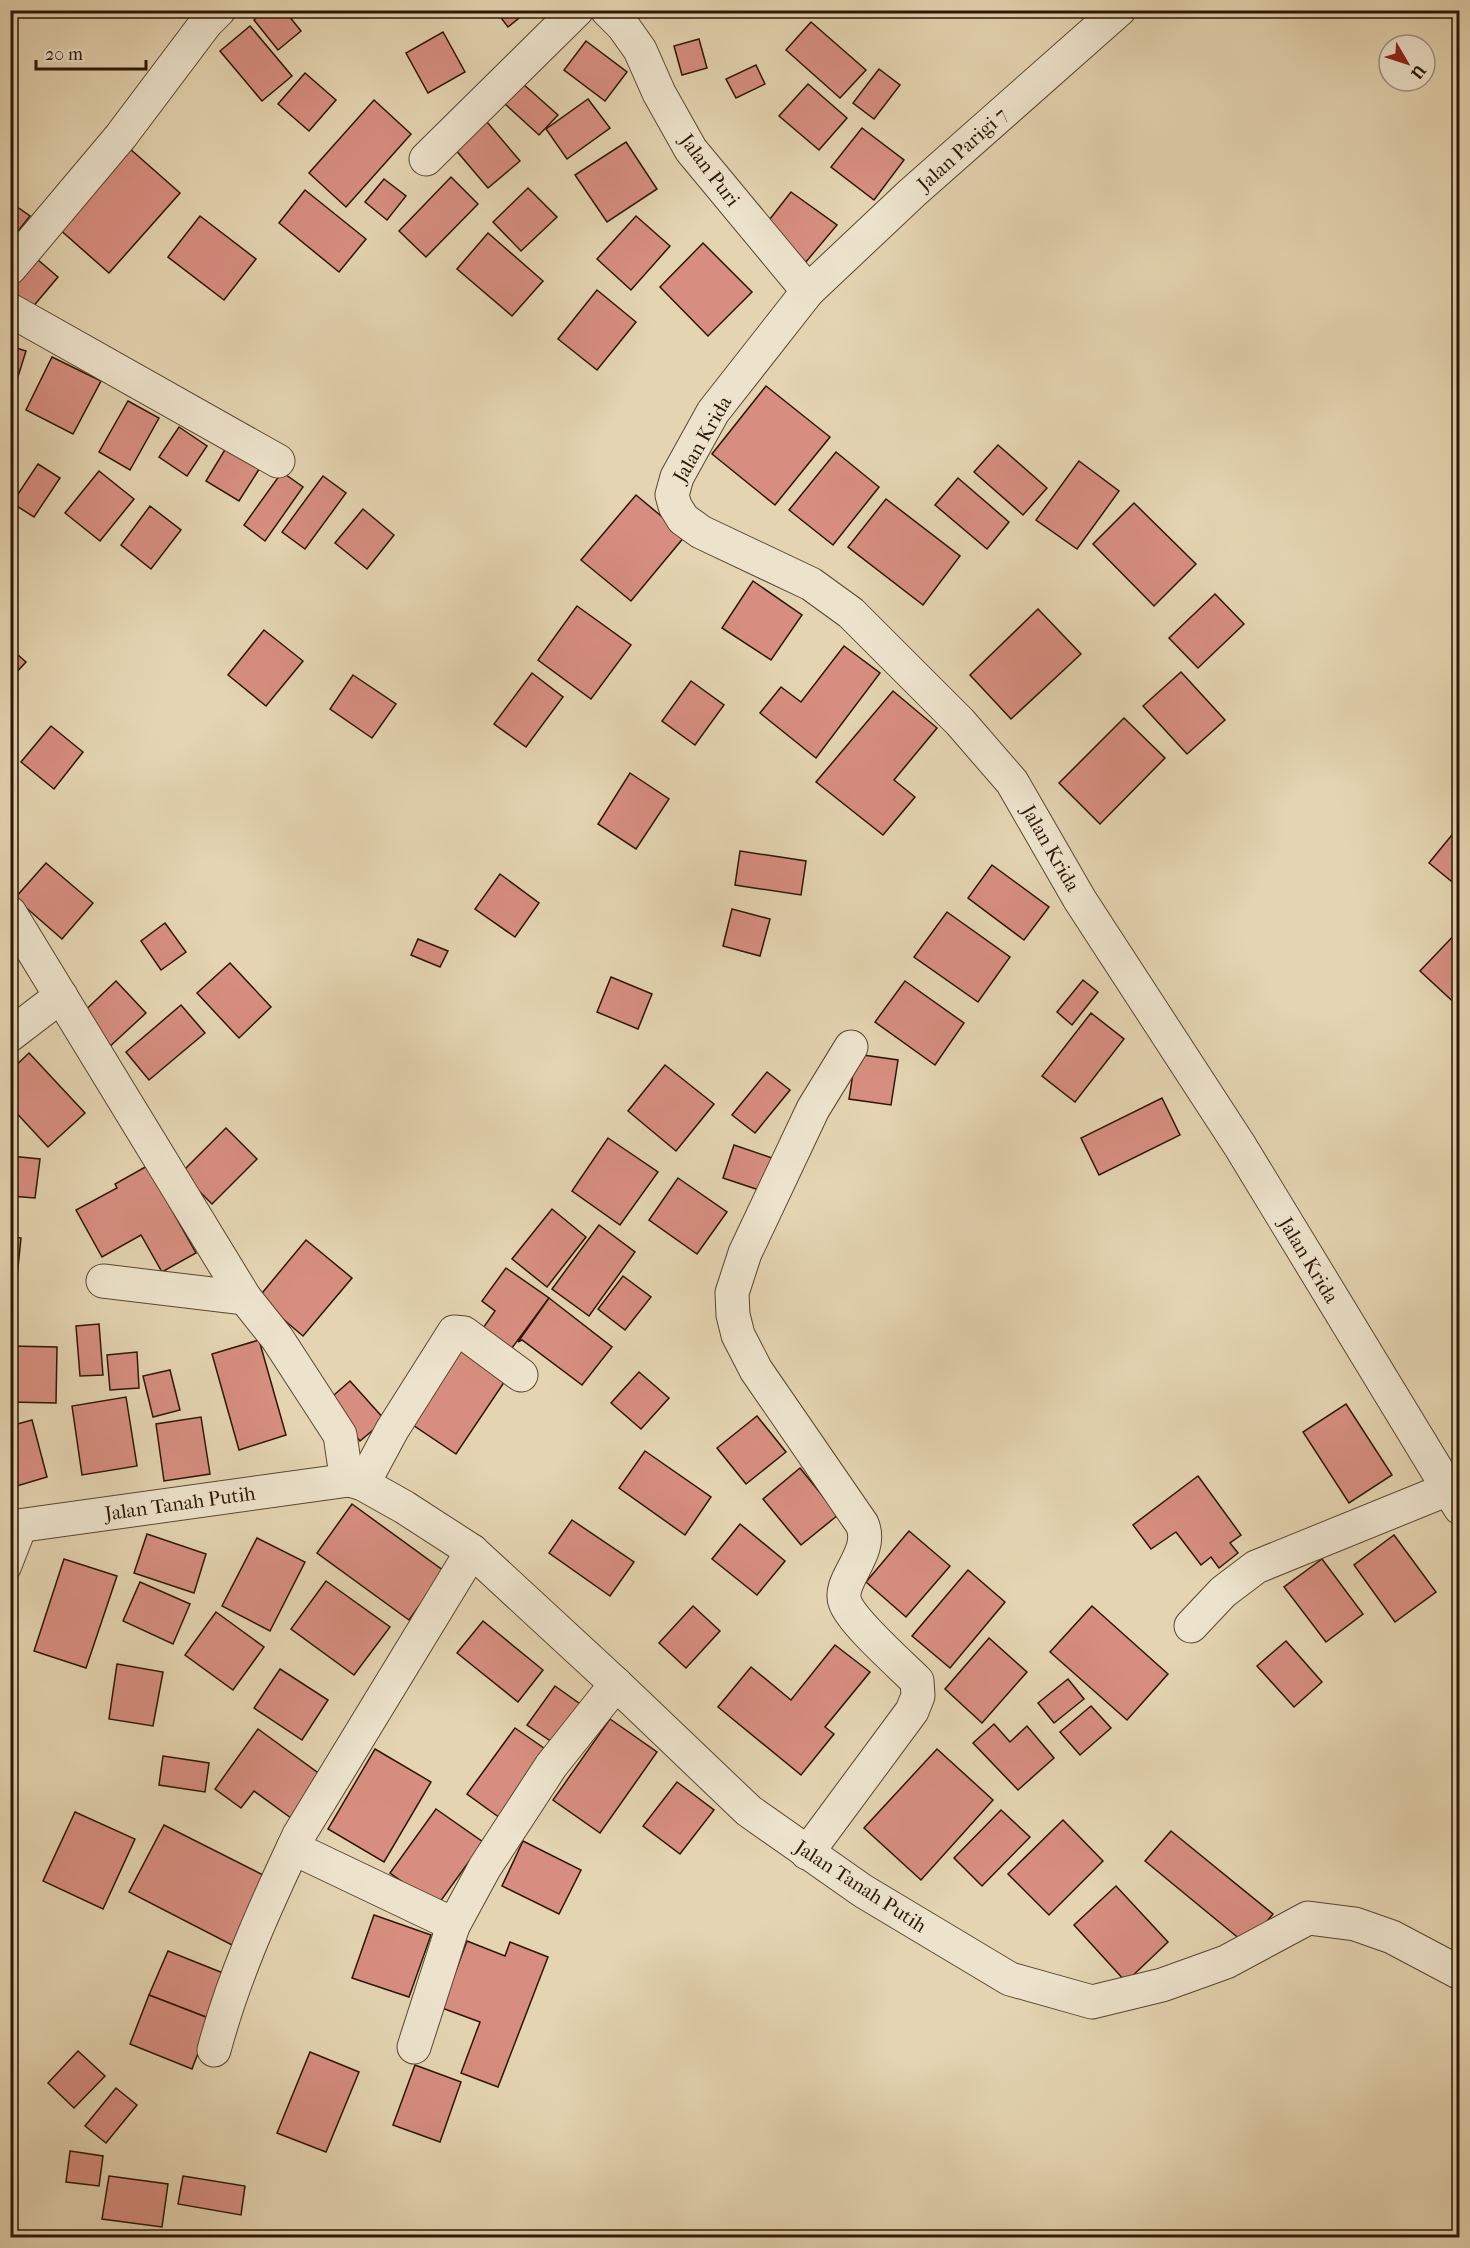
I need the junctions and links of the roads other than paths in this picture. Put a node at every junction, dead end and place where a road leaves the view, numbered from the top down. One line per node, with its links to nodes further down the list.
1 (219, 10): 6 (street)
2 (577, 10): 5 (street)
3 (608, 10): 7 (street, Jalan Puri)
4 (1119, 10): 7 (street, Jalan Parigi 7)
5 (426, 159)
6 (10, 268)
7 (808, 291): 18 (street, Jalan Krida)
8 (10, 310): 9 (street)
9 (278, 461)
10 (10, 913): 11 (street)
11 (61, 996): 12 (street); 15 (street)
12 (10, 1035)
13 (851, 1047): 25 (street)
14 (103, 1281): 15 (street)
15 (245, 1298): 17 (street)
16 (521, 1375): 17 (street)
17 (356, 1482): 19 (street, Jalan Tanah Putih); 20 (street, Jalan Tanah Putih)
18 (1454, 1499): 22 (street)
19 (19, 1525): 21 (lane)
20 (472, 1551): 23 (street, Jalan Tanah Putih); 24 (street)
21 (10, 1570)
22 (1191, 1626)
23 (616, 1684): 25 (street, Jalan Tanah Putih); 26 (street)
24 (293, 1848): 26 (street); 29 (street)
25 (807, 1853): 27 (street, Jalan Tanah Putih)
26 (453, 1926): 28 (street)
27 (1460, 1973)
28 (414, 2048)
29 (214, 2050)

